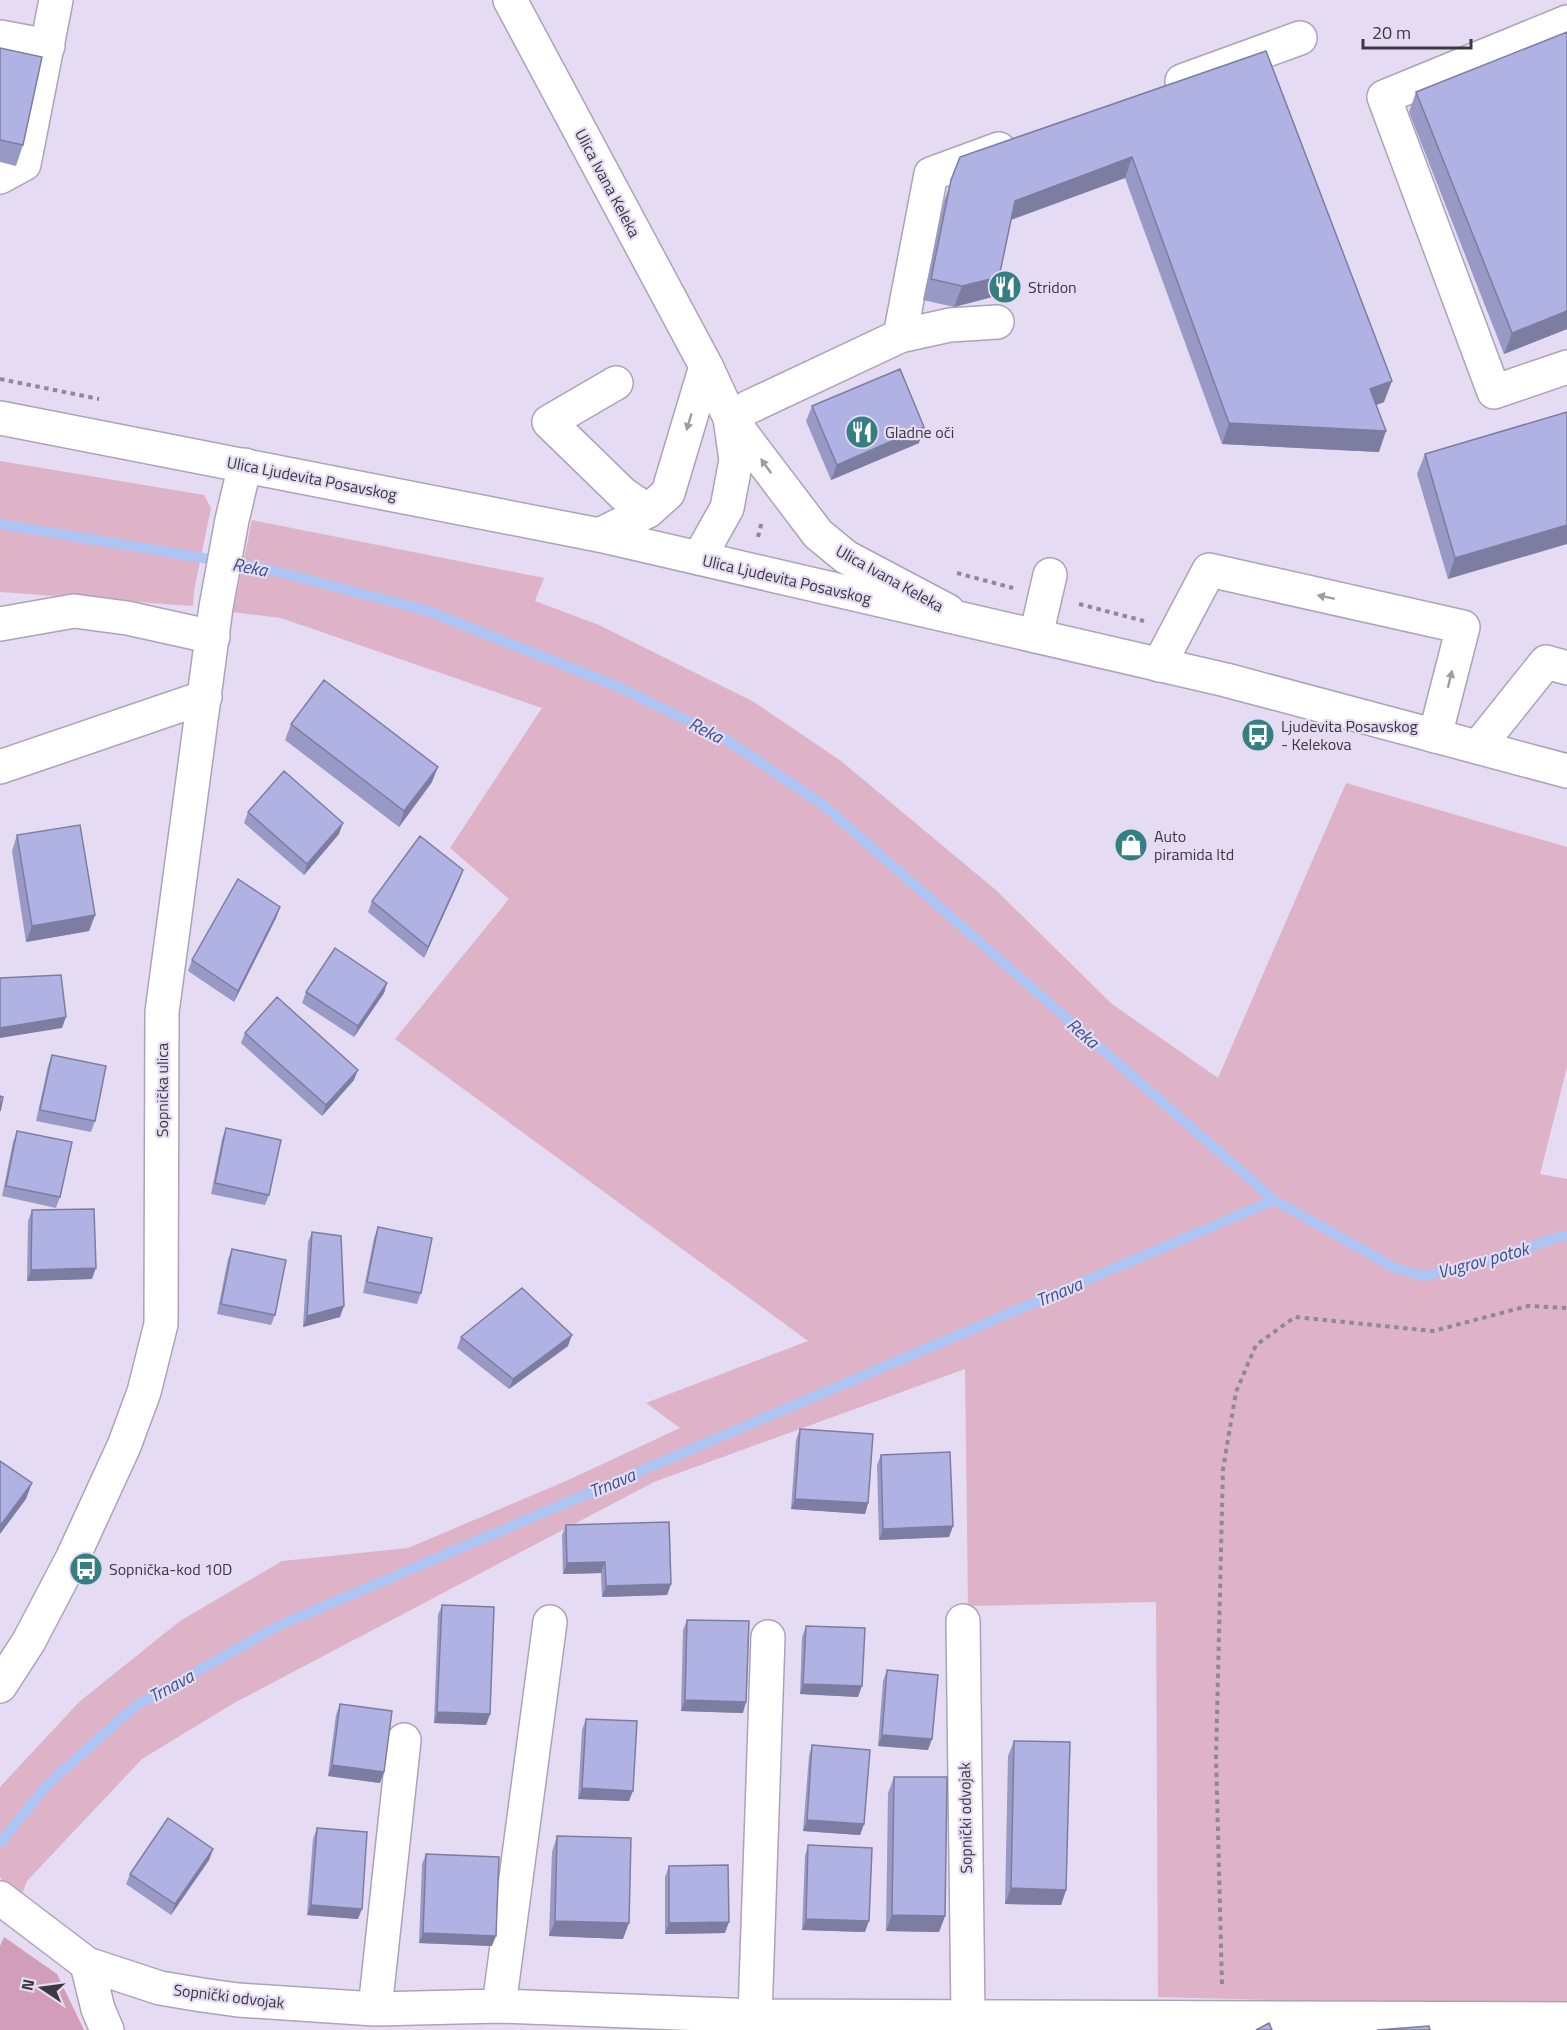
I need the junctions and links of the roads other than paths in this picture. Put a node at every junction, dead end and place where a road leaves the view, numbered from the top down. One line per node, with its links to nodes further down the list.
1 (56, 0): 6 (street)
2 (510, 0): 12 (street, Ulica Ivana Keleka)
3 (1567, 22): 13 (street)
4 (0, 37): 6 (street)
5 (1300, 38): 7 (street)
6 (48, 46): 9 (street)
7 (1151, 93)
8 (1030, 138): 11 (street)
9 (0, 177)
10 (997, 322): 11 (street)
11 (900, 336): 16 (street)
12 (706, 366): 16 (street, Ulica Ivana Keleka); 18 (street, one-way to 18)
13 (1567, 367)
14 (616, 383): 18 (street)
15 (0, 418): 17 (street, Ulica Ljudevita Posavskog)
16 (730, 418): 20 (street, Ulica Ivana Keleka); 22 (street, Ulica Ivana Keleka, one-way to 16)
17 (245, 465): 19 (street, Ulica Ljudevita Posavskog); 23 (street, Sopnička ulica)
18 (648, 511): 19 (street)
19 (599, 535): 20 (street, Ulica Ljudevita Posavskog)
20 (699, 558): 22 (street, Ulica Ljudevita Posavskog)
21 (1050, 575): 25 (street)
22 (966, 620): 25 (street, Ulica Ljudevita Posavskog)
23 (214, 622): 24 (street); 28 (street, Sopnička ulica)
24 (0, 624)
25 (1036, 636): 26 (street, Ulica Ljudevita Posavskog)
26 (1159, 665): 29 (street, Ulica Ljudevita Posavskog); 29 (street, one-way to 26)
27 (1567, 668): 30 (street)
28 (205, 697): 31 (street); 36 (street, Sopnička ulica)
29 (1435, 736): 30 (street, Ulica Ljudevita Posavskog)
30 (1478, 747): 32 (street, Ulica Ljudevita Posavskog)
31 (0, 767)
32 (1567, 771)
33 (963, 1621): 42 (street, Sopnički odvojak)
34 (550, 1622): 40 (street)
35 (768, 1637): 43 (street)
36 (0, 1686)
37 (404, 1740): 41 (street)
38 (0, 1898): 39 (street, Sopnički odvojak)
39 (87, 1964): 41 (street, Sopnički odvojak); 46 (street)
40 (500, 2006): 41 (street, Sopnički odvojak); 43 (street, Sopnički odvojak)
41 (375, 2009)
42 (968, 2015): 43 (street, Sopnički odvojak); 45 (street, Sopnički odvojak)
43 (755, 2016)
44 (1567, 2019): 45 (street, Sopnički odvojak)
45 (1145, 2024)
46 (107, 2030)

